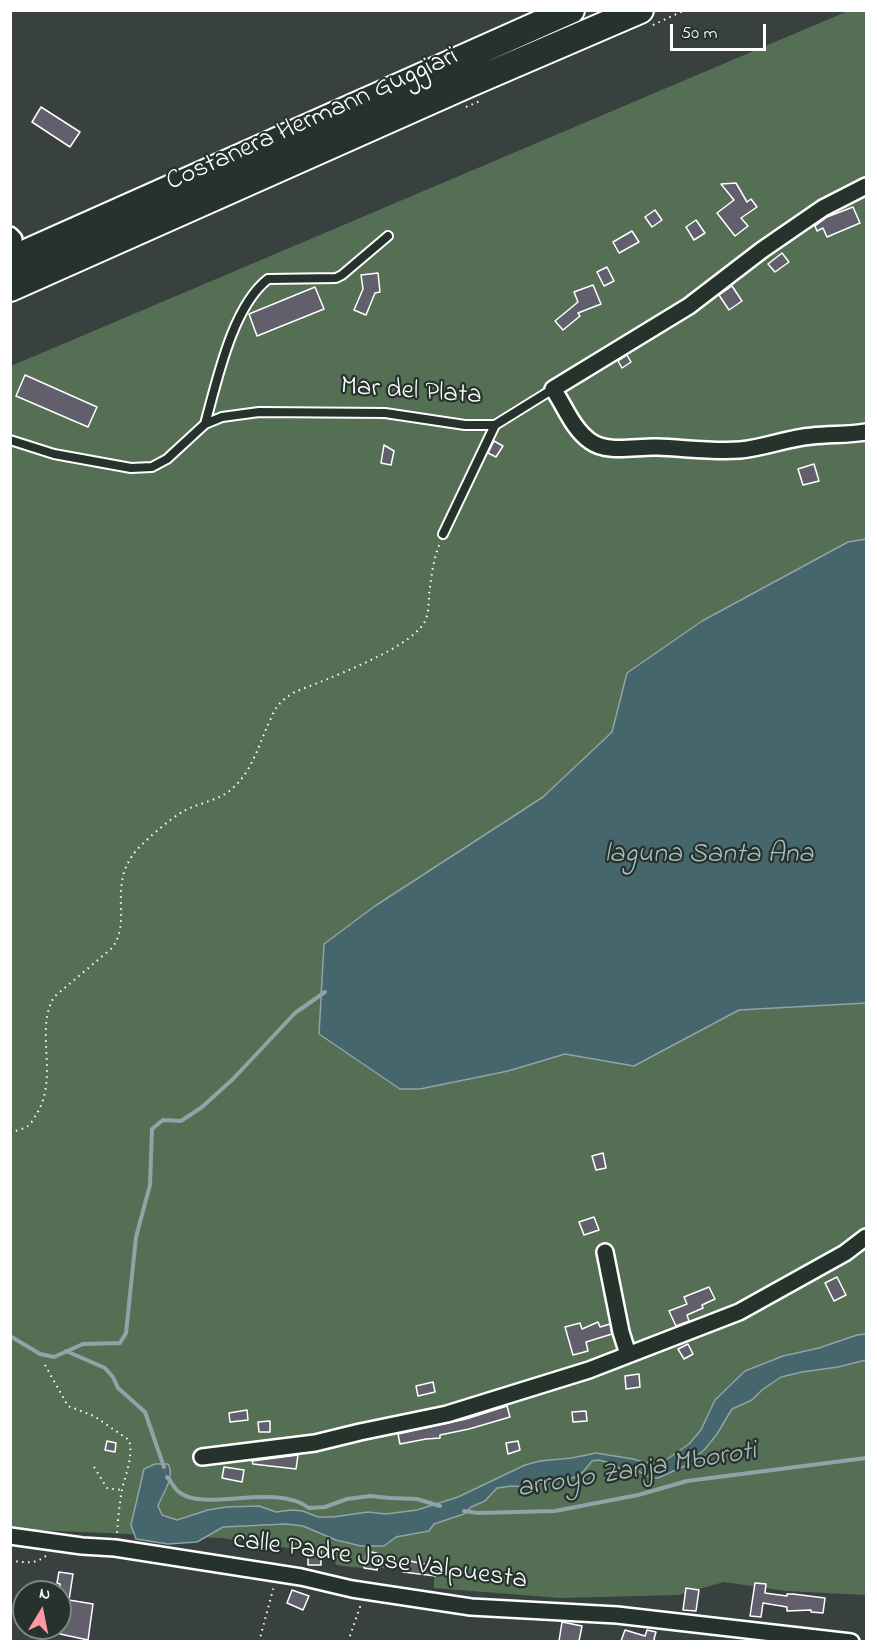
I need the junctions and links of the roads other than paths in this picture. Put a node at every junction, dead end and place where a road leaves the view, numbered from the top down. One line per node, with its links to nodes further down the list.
1 (571, 10): 5 (highway, Costanera Hermann Guggiari)
2 (640, 10): 6 (highway, Costanera Hermann Guggiari)
3 (867, 186): 7 (street, Mar del Plata)
4 (388, 236): 8 (lane)
5 (11, 251)
6 (10, 288)
7 (553, 389): 9 (lane, Mar del Plata); 10 (street)
8 (205, 424): 9 (lane, Mar del Plata); 11 (lane, Mar del Plata)
9 (495, 425): 12 (lane)
10 (867, 432)
11 (10, 440)
12 (443, 534)
13 (867, 1237): 15 (street)
14 (605, 1252): 15 (street)
15 (628, 1354): 16 (street)
16 (202, 1457)
17 (10, 1536): 18 (street, calle Padre Jose Valpuesta)
18 (851, 1641)

